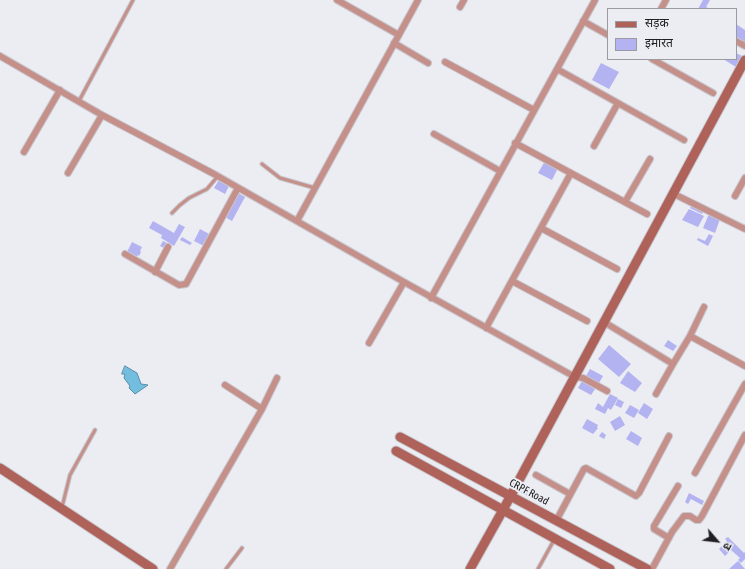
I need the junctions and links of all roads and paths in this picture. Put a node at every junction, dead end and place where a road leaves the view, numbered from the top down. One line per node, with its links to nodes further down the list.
1 (133, 0): 20 (lane)
2 (337, 0): 9 (street)
3 (418, 0): 9 (street)
4 (464, 0): 6 (street)
5 (595, 0): 7 (street)
6 (460, 7)
7 (583, 21): 8 (street); 16 (street)
8 (607, 34)
9 (399, 35): 10 (street)
10 (394, 43): 14 (street); 37 (street)
11 (0, 56): 18 (street)
12 (654, 60): 19 (street)
13 (745, 60): 17 (street)
14 (428, 62)
15 (445, 62): 22 (street)
16 (557, 69): 21 (street); 22 (street)
17 (742, 74): 38 (street)
18 (60, 90): 20 (street); 28 (street)
19 (713, 93)
20 (79, 101): 23 (street)
21 (618, 103): 25 (street); 27 (street)
22 (534, 110): 26 (street)
23 (102, 115): 32 (street); 34 (street)
24 (434, 134): 31 (street)
25 (684, 140)
26 (515, 143): 31 (street); 33 (street)
27 (594, 146)
28 (24, 152)
29 (650, 160): 40 (street)
30 (262, 164): 37 (lane)
31 (500, 171): 52 (street)
32 (68, 173)
33 (571, 173): 40 (street); 44 (street)
34 (218, 176): 36 (street); 41 (lane)
35 (745, 178): 39 (street)
36 (238, 188): 43 (street); 49 (street)
37 (315, 188): 43 (street)
38 (674, 194): 45 (street); 55 (street)
39 (735, 196)
40 (625, 202): 42 (street)
41 (172, 214)
42 (647, 214)
43 (297, 221): 51 (street)
44 (541, 228): 48 (street); 50 (street)
45 (745, 229)
46 (168, 248): 49 (street)
47 (124, 254): 49 (street)
48 (617, 269)
49 (155, 272)
50 (512, 281): 54 (street); 56 (street)
51 (404, 282): 52 (street); 58 (street)
52 (431, 298): 56 (street)
53 (704, 307): 57 (street)
54 (587, 321)
55 (604, 322): 59 (street); 61 (street)
56 (486, 328): 61 (street)
57 (690, 336): 59 (street); 60 (street)
58 (369, 343)
59 (673, 364): 66 (street)
60 (745, 366)
61 (575, 377): 65 (street); 79 (street)
62 (277, 378): 67 (street)
63 (745, 384): 75 (street)
64 (225, 385): 67 (street)
65 (607, 391)
66 (656, 394)
67 (262, 409): 87 (street)
68 (95, 430): 80 (lane)
69 (745, 435): 72 (street)
70 (670, 436): 78 (street)
71 (400, 437): 79 (street, CRPF Road)
72 (742, 445): 84 (street)
73 (396, 451): 81 (street)
74 (0, 468): 80 (street)
75 (695, 473)
76 (536, 476): 78 (street)
77 (678, 486): 84 (street)
78 (570, 494): 82 (street)
79 (510, 496): 81 (street); 82 (street, CRPF Road)
80 (62, 509): 86 (street)
81 (503, 510): 83 (street); 89 (street)
82 (556, 521): 92 (street, CRPF Road)
83 (555, 538): 90 (lane); 91 (street)
84 (669, 538): 93 (street)
85 (242, 548): 88 (lane)
86 (153, 569)
87 (170, 569)
88 (226, 569)
89 (470, 569)
90 (538, 569)
91 (609, 569)
92 (646, 569)
93 (652, 569)

